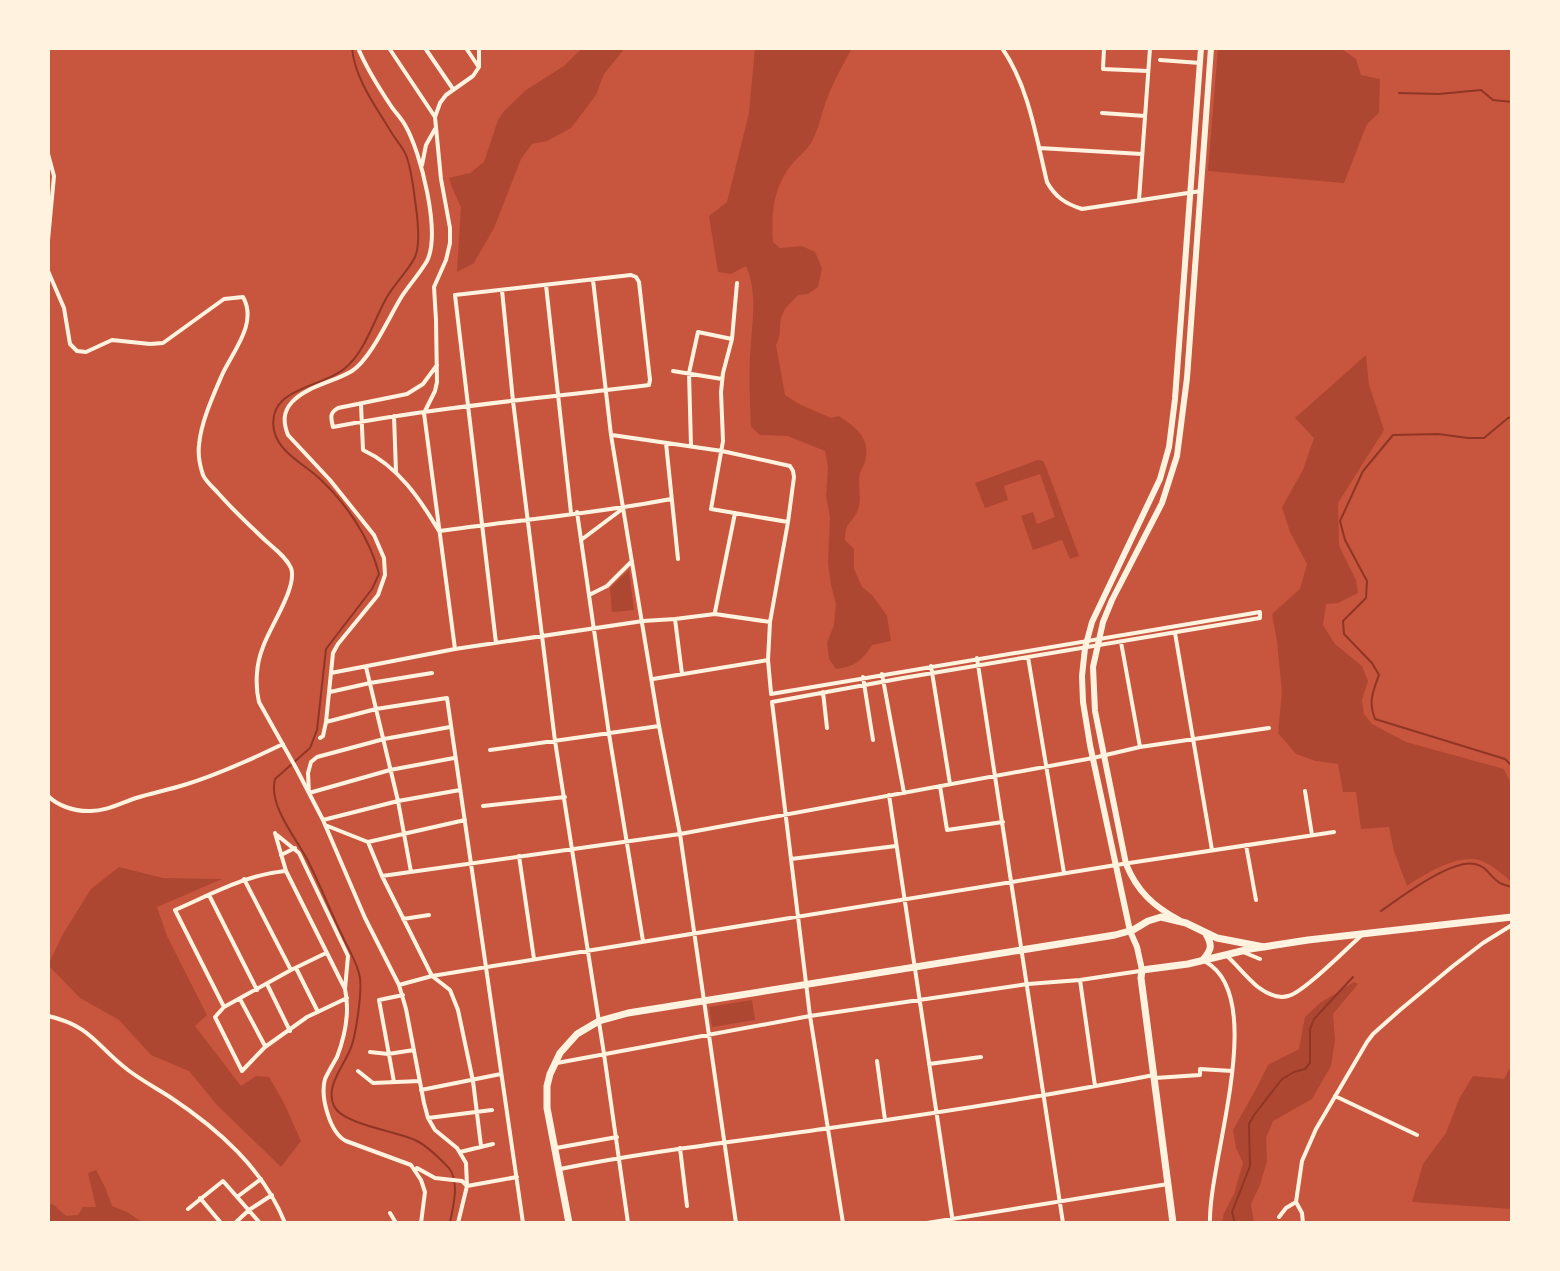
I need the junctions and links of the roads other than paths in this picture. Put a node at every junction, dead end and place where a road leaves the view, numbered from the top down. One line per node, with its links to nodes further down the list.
1 (358, 48): 23 (street)
2 (389, 48): 18 (street)
3 (425, 48): 15 (street)
4 (466, 48): 13 (street)
5 (479, 48): 13 (street)
6 (1002, 48): 20 (street)
7 (1104, 48): 14 (street)
8 (1150, 48): 14 (street)
9 (1201, 48): 12 (main road)
10 (1211, 48): 24 (main road)
11 (1160, 60): 12 (street)
12 (1200, 63): 25 (main road)
13 (479, 67): 15 (street)
14 (1148, 71): 17 (street)
15 (453, 89): 18 (street)
16 (1102, 113): 17 (street)
17 (1145, 116): 22 (street)
18 (435, 117): 19 (street)
19 (436, 127): 23 (street); 34 (street)
20 (1039, 148): 22 (street); 26 (street)
21 (48, 154): 27 (street)
22 (1142, 154): 26 (street)
23 (422, 167): 83 (street)
24 (1201, 191): 25 (street); 64 (main road)
25 (1190, 193): 26 (street); 62 (main road)
26 (1139, 200)
27 (48, 240)
28 (48, 271): 109 (street)
29 (593, 280): 31 (street); 38 (street); 38 (street)
30 (737, 283): 33 (street)
31 (546, 285): 32 (street); 39 (street)
32 (502, 290): 40 (street); 42 (street)
33 (732, 339): 36 (street); 37 (street)
34 (437, 365): 41 (street); 43 (street)
35 (673, 371): 36 (street)
36 (689, 373): 37 (street); 48 (street)
37 (723, 380): 49 (street)
38 (606, 390): 39 (street); 46 (street)
39 (558, 396): 40 (street); 53 (street)
40 (513, 401): 42 (street); 55 (street)
41 (361, 404): 45 (street); 45 (street)
42 (467, 407): 43 (street); 57 (street)
43 (424, 413): 44 (street); 58 (street)
44 (394, 416): 45 (street); 50 (street)
45 (361, 422): 50 (street)
46 (611, 435): 47 (street); 52 (street)
47 (666, 443): 48 (street); 51 (street)
48 (691, 446): 49 (street)
49 (722, 451): 54 (street); 56 (street)
50 (396, 472): 58 (street)
51 (671, 499): 52 (street); 60 (street)
52 (623, 508): 53 (street); 59 (street); 61 (street)
53 (574, 513): 55 (street); 59 (street)
54 (735, 513): 56 (street); 65 (street)
55 (527, 520): 57 (street); 71 (street)
56 (788, 522): 68 (street)
57 (482, 525): 58 (street); 74 (street)
58 (439, 531): 76 (street)
59 (581, 540): 63 (street)
60 (678, 559)
61 (632, 561): 63 (street); 67 (street)
62 (1107, 591): 64 (main road); 75 (main road)
63 (589, 595): 69 (street)
64 (1114, 596): 72 (main road)
65 (715, 614): 66 (street); 68 (street)
66 (675, 619): 67 (street); 86 (street)
67 (643, 621): 69 (street); 89 (street)
68 (770, 622): 79 (street)
69 (593, 627): 71 (street); 103 (street)
70 (1175, 633): 72 (street); 73 (street); 105 (street)
71 (542, 636): 74 (street); 108 (street)
72 (1098, 642): 73 (street); 75 (street); 112 (main road)
73 (1121, 642): 110 (street)
74 (496, 643): 76 (street)
75 (1086, 644): 77 (street); 78 (street); 114 (main road)
76 (455, 649): 82 (street)
77 (1028, 657): 80 (street); 115 (street)
78 (977, 658): 80 (street); 81 (street)
79 (768, 660): 86 (street); 95 (street)
80 (978, 665): 85 (street); 117 (street)
81 (931, 666): 85 (street); 87 (street)
82 (366, 667): 83 (street); 91 (street)
83 (331, 673): 93 (street)
84 (432, 673): 91 (street)
85 (932, 673): 90 (street); 118 (street)
86 (682, 674): 89 (street)
87 (882, 674): 88 (street); 90 (street)
88 (863, 677): 92 (street); 95 (street)
89 (653, 679): 99 (street)
90 (884, 681): 92 (street); 123 (street)
91 (370, 683): 93 (street); 97 (street)
92 (865, 685): 94 (street); 107 (street)
93 (330, 692): 98 (street)
94 (823, 692): 96 (street); 101 (street)
95 (771, 694): 96 (street)
96 (772, 702): 129 (street)
97 (376, 709): 98 (street); 100 (street); 106 (street)
98 (326, 722): 104 (street)
99 (659, 726): 103 (street); 135 (street)
100 (450, 727): 106 (street); 113 (street)
101 (827, 728)
102 (1269, 728): 105 (street)
103 (609, 734): 108 (street); 137 (street)
104 (320, 738)
105 (1193, 738): 110 (street); 143 (street)
106 (384, 739): 116 (street); 122 (street)
107 (873, 740)
108 (555, 741): 111 (street); 126 (street)
109 (283, 744): 122 (street); 125 (street)
110 (1140, 747): 112 (street)
111 (490, 750)
112 (1104, 755): 114 (street); 148 (main road)
113 (455, 758): 116 (street); 120 (street)
114 (1093, 758): 115 (street); 149 (main road)
115 (1045, 766): 117 (street); 152 (street)
116 (390, 770): 122 (street); 127 (street)
117 (996, 775): 118 (street); 131 (street)
118 (950, 784): 119 (street)
119 (940, 786): 123 (street); 131 (street)
120 (460, 790): 127 (street); 130 (street)
121 (1305, 791): 136 (street)
122 (309, 793): 132 (street)
123 (904, 793): 124 (street)
124 (889, 795): 129 (street); 140 (street)
125 (48, 796)
126 (565, 797): 128 (street); 142 (street)
127 (398, 801): 132 (street); 134 (street)
128 (483, 806)
129 (785, 814): 135 (street); 146 (street)
130 (465, 820): 134 (street); 147 (street)
131 (1003, 822): 155 (street)
132 (324, 823): 138 (street); 190 (street)
133 (1334, 832): 136 (street)
134 (403, 833): 138 (street); 151 (street)
135 (680, 834): 137 (street); 167 (street)
136 (1312, 835): 139 (street)
137 (626, 841): 142 (street); 169 (street)
138 (368, 842): 153 (street)
139 (1246, 845): 143 (street); 158 (street)
140 (896, 846): 146 (street); 157 (street)
141 (295, 848): 144 (street); 144 (street); 179 (street)
142 (572, 849): 145 (street); 171 (street)
143 (1212, 850): 148 (street)
144 (281, 855): 150 (street)
145 (519, 856): 147 (street); 176 (street)
146 (790, 859): 160 (street)
147 (472, 863): 151 (street); 181 (street)
148 (1126, 864): 149 (street); 163 (main road)
149 (1116, 865): 152 (street); 165 (main road)
150 (286, 871): 154 (street); 174 (street)
151 (411, 872): 153 (street)
152 (1064, 873): 155 (street)
153 (382, 876): 162 (street)
154 (244, 879): 156 (street); 183 (street)
155 (1013, 882): 157 (street); 172 (street)
156 (209, 895): 192 (street); 198 (street)
157 (904, 899): 160 (street); 182 (street)
158 (1256, 900)
159 (429, 915): 162 (street)
160 (798, 917): 167 (street); 188 (street)
161 (1512, 917): 168 (main road)
162 (403, 919): 185 (street)
163 (1186, 923): 165 (main road); 166 (main road)
164 (1512, 925): 224 (street)
165 (1130, 931): 172 (main road); 184 (main road)
166 (1204, 932): 170 (main road); 178 (main road)
167 (694, 934): 169 (street); 197 (street)
168 (1364, 934): 170 (main road); 175 (street)
169 (643, 941): 171 (street)
170 (1264, 947): 173 (main road)
171 (588, 950): 176 (street); 202 (street)
172 (1023, 950): 182 (main road); 189 (street)
173 (1240, 952): 175 (main road); 177 (street)
174 (326, 953): 180 (street); 183 (street)
175 (1226, 955): 178 (main road)
176 (534, 959): 181 (street)
177 (1260, 959)
178 (1203, 960): 184 (main road); 215 (street)
179 (347, 961): 180 (street); 191 (street)
180 (332, 964): 191 (street)
181 (487, 967): 185 (street); 216 (street)
182 (914, 967): 188 (main road); 196 (street)
183 (294, 969): 187 (street); 199 (street)
184 (1142, 970): 186 (street); 217 (main road)
185 (432, 976): 190 (street); 219 (street)
186 (1080, 980): 189 (street); 221 (street)
187 (267, 984): 192 (street); 203 (street)
188 (806, 984): 197 (main road); 201 (street)
189 (1028, 984): 196 (street); 223 (street)
190 (399, 985): 193 (street)
191 (345, 989): 194 (street)
192 (257, 990): 195 (street)
193 (403, 995): 206 (street); 208 (street)
194 (347, 998): 199 (street); 240 (street)
195 (240, 999): 198 (street); 205 (street)
196 (919, 999): 201 (street); 213 (street)
197 (704, 1001): 202 (main road); 204 (street)
198 (224, 1007): 205 (street)
199 (318, 1012): 203 (street)
200 (48, 1016): 243 (street)
201 (810, 1016): 204 (street); 230 (street)
202 (599, 1021): 209 (street); 212 (main road)
203 (290, 1031): 205 (street)
204 (708, 1035): 209 (street); 233 (street)
205 (265, 1047)
206 (414, 1050): 208 (street); 218 (street)
207 (370, 1052): 208 (street)
208 (388, 1054): 220 (street)
209 (604, 1054): 212 (street); 232 (street)
210 (981, 1057): 213 (street)
211 (877, 1061): 229 (street)
212 (554, 1064): 237 (main road)
213 (929, 1064): 227 (street)
214 (358, 1071): 220 (street)
215 (1232, 1071): 217 (street); 272 (street)
216 (502, 1074): 219 (street); 242 (street)
217 (1154, 1077): 221 (street); 244 (main road)
218 (420, 1081): 220 (street); 222 (street)
219 (473, 1081): 222 (street); 226 (street)
220 (394, 1082)
221 (1095, 1086): 223 (street)
222 (421, 1090): 228 (street)
223 (1044, 1095): 227 (street); 249 (street)
224 (1335, 1096): 231 (street); 250 (street)
225 (492, 1110): 226 (street)
226 (476, 1112): 228 (street); 235 (street)
227 (937, 1112): 229 (street); 256 (street)
228 (428, 1118): 238 (street)
229 (885, 1120): 230 (street)
230 (828, 1128): 233 (street); 268 (street)
231 (1417, 1135)
232 (617, 1137): 237 (street); 239 (street)
233 (724, 1141): 236 (street); 267 (street)
234 (493, 1144): 235 (street)
235 (481, 1146): 238 (street)
236 (680, 1148): 239 (street); 251 (street)
237 (554, 1149): 241 (main road)
238 (460, 1152): 245 (street)
239 (620, 1157): 241 (street); 266 (street)
240 (411, 1165): 245 (street); 262 (street)
241 (558, 1170): 265 (main road)
242 (517, 1177): 245 (street); 264 (street)
243 (261, 1179): 246 (street); 247 (street)
244 (1168, 1184): 249 (street); 271 (main road)
245 (467, 1186): 263 (street)
246 (272, 1195): 253 (street); 260 (street)
247 (237, 1197): 248 (street); 253 (street)
248 (200, 1198): 252 (street); 257 (street)
249 (1061, 1201): 256 (street); 270 (street)
250 (1296, 1202): 255 (street); 273 (street)
251 (687, 1206)
252 (188, 1209)
253 (249, 1210): 258 (street); 259 (street)
254 (390, 1213): 261 (street)
255 (1279, 1217)
256 (953, 1221): 269 (street)
257 (221, 1223)
258 (235, 1223)
259 (260, 1223)
260 (285, 1223)
261 (396, 1223)
262 (421, 1223)
263 (458, 1223)
264 (523, 1223)
265 (569, 1223)
266 (628, 1223)
267 (736, 1223)
268 (843, 1223)
269 (927, 1223)
270 (1063, 1223)
271 (1173, 1223)
272 (1210, 1223)
273 (1303, 1223)

